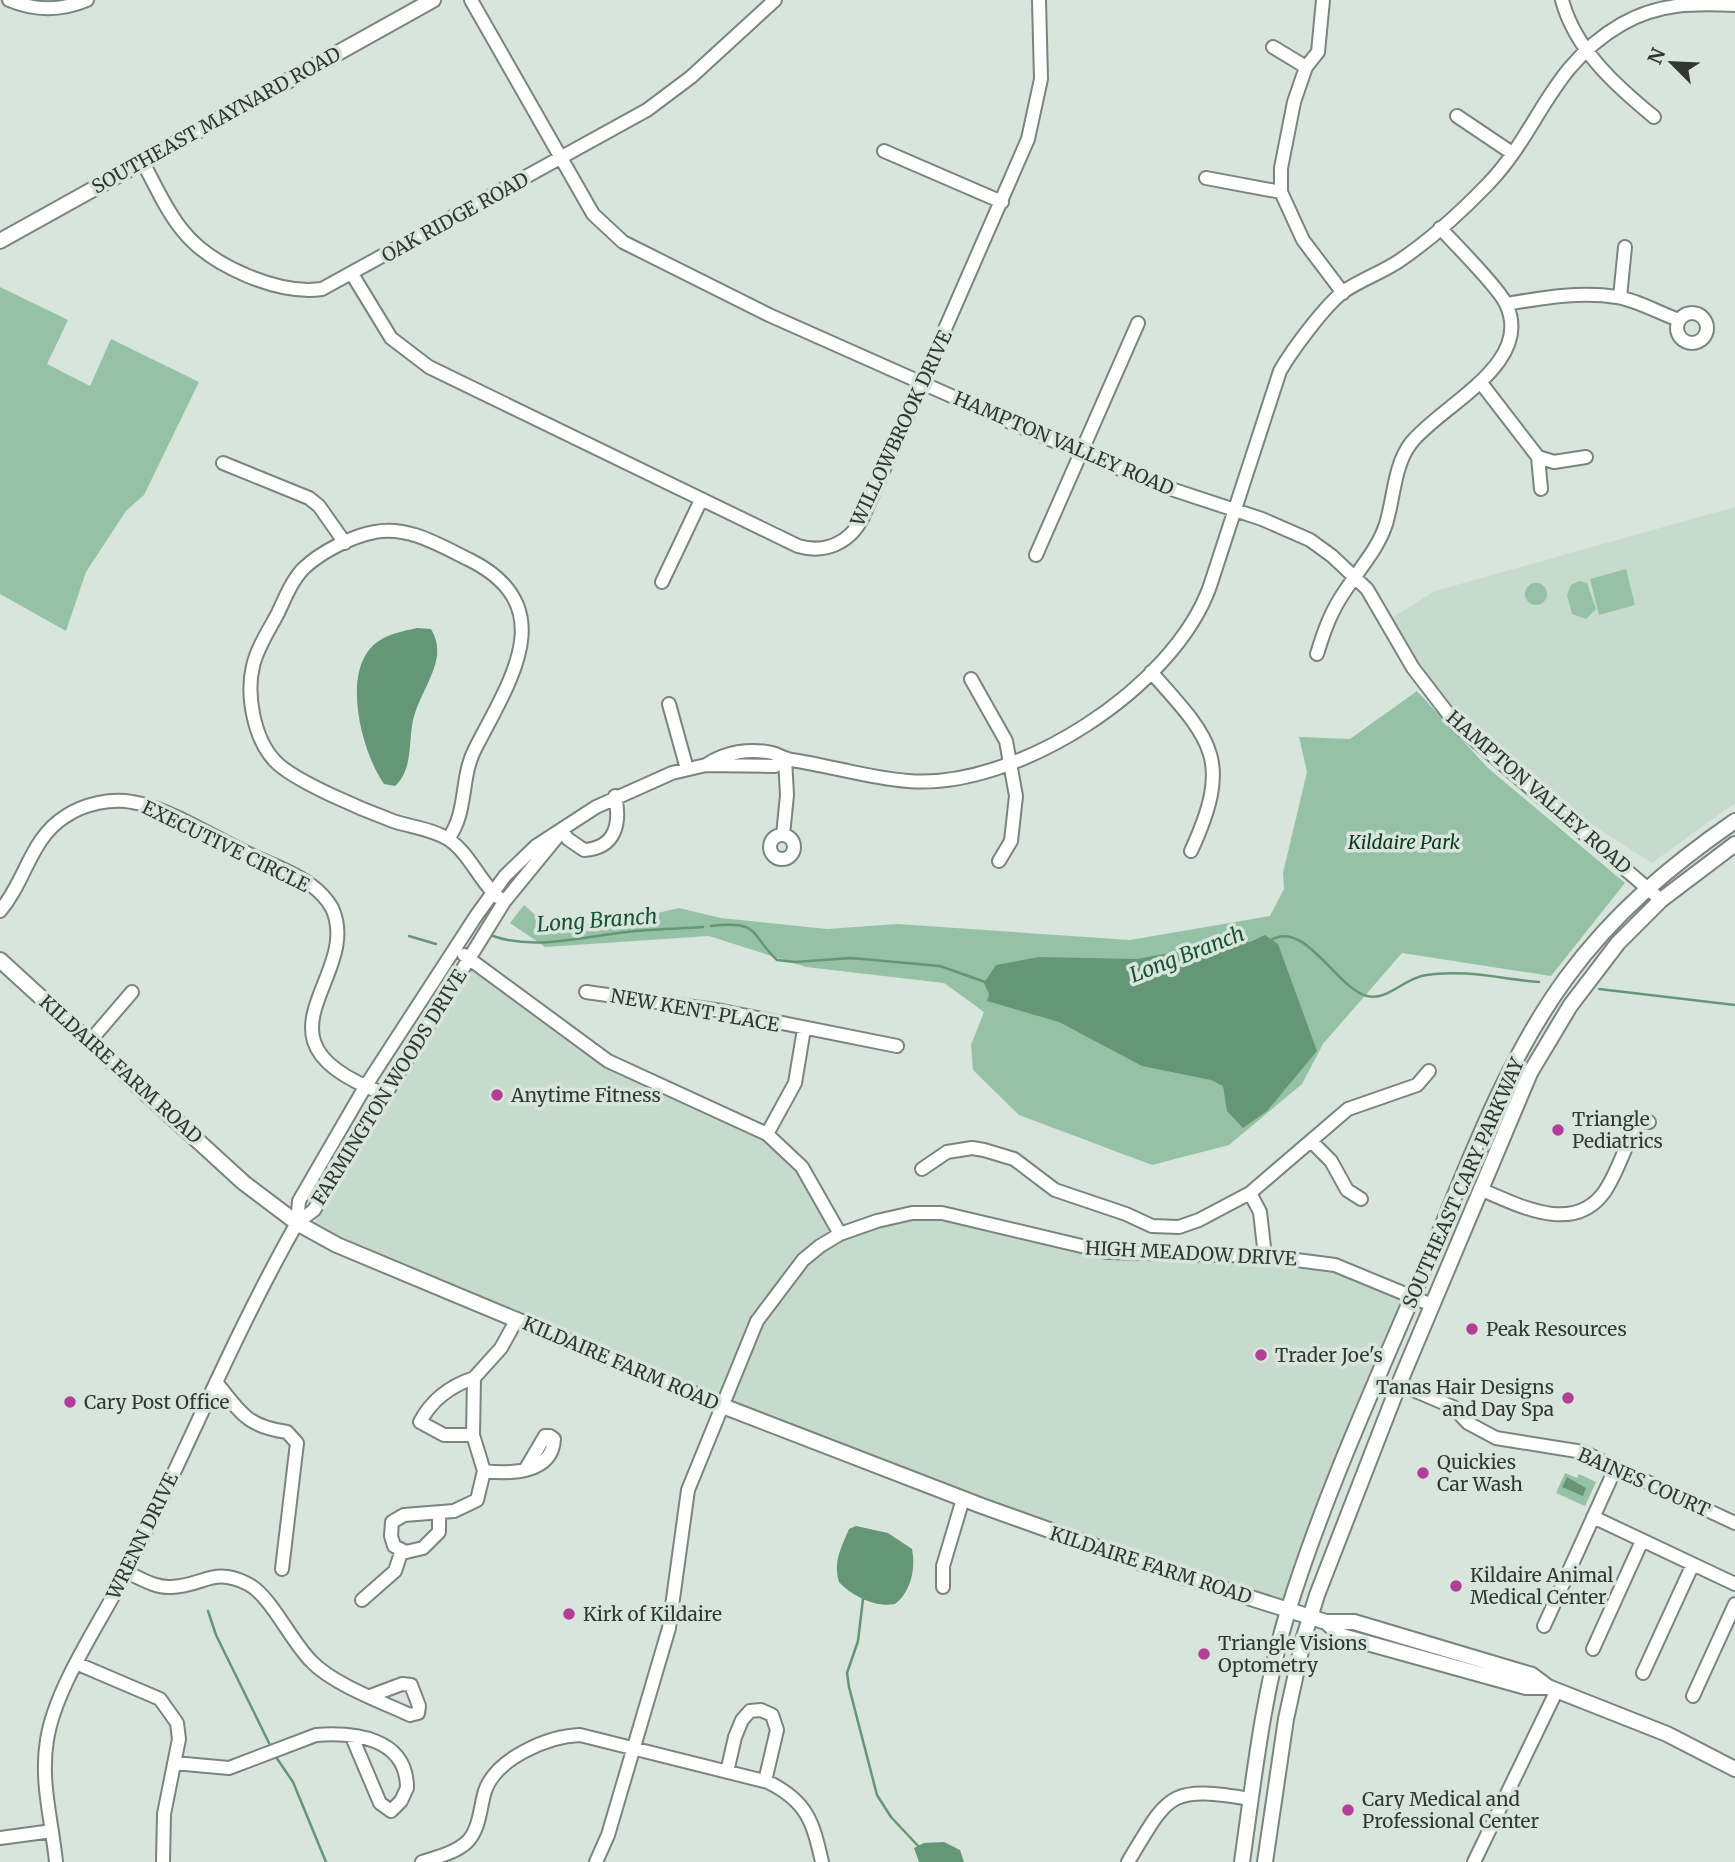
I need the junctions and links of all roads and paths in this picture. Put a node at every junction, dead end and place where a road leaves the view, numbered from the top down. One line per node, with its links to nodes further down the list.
1 (9, 0): 2 (street)
2 (87, 0)
3 (433, 0): 19 (main road, SOUTHEAST MAYNARD ROAD)
4 (471, 0): 18 (street, HAMPTON VALLEY ROAD)
5 (775, 0): 18 (street, OAK RIDGE ROAD)
6 (1039, 0): 22 (street, WILLOWBROOK DRIVE)
7 (1323, 0): 13 (street)
8 (1562, 0): 12 (street)
9 (1695, 2): 10 (street, FARMINGTON WOODS DRIVE); 12 (street, FARMINGTON WOODS DRIVE)
10 (1735, 5)
11 (1273, 47): 13 (street)
12 (1587, 51): 15 (street); 17 (street, FARMINGTON WOODS DRIVE)
13 (1306, 67): 21 (street)
14 (1457, 116): 17 (street)
15 (1654, 117)
16 (884, 151): 22 (street)
17 (1512, 153): 23 (street, FARMINGTON WOODS DRIVE)
18 (561, 159): 26 (street, OAK RIDGE ROAD); 32 (street, HAMPTON VALLEY ROAD)
19 (142, 161): 24 (main road, SOUTHEAST MAYNARD ROAD); 26 (street, OAK RIDGE ROAD)
20 (1206, 178): 21 (street)
21 (1280, 192): 27 (street)
22 (1002, 202): 32 (street, WILLOWBROOK DRIVE)
23 (1440, 228): 27 (street, FARMINGTON WOODS DRIVE); 29 (street)
24 (0, 241)
25 (1625, 247): 28 (street)
26 (352, 274): 39 (street, WILLOWBROOK DRIVE)
27 (1342, 293): 40 (street, FARMINGTON WOODS DRIVE)
28 (1620, 297): 29 (street); 30 (street)
29 (1506, 304): 33 (street)
30 (1679, 320)
31 (1138, 323): 34 (street)
32 (923, 382): 34 (street, HAMPTON VALLEY ROAD); 39 (street, WILLOWBROOK DRIVE)
33 (1480, 383): 35 (street); 43 (street)
34 (1081, 452): 40 (street, HAMPTON VALLEY ROAD); 42 (street)
35 (1538, 457): 36 (street); 38 (street)
36 (1586, 457)
37 (223, 463): 41 (street)
38 (1541, 489)
39 (701, 500): 44 (street)
40 (1233, 510): 43 (street, HAMPTON VALLEY ROAD); 46 (street, FARMINGTON WOODS DRIVE)
41 (345, 543): 56 (street); 56 (street)
42 (1035, 555)
43 (1355, 576): 45 (street); 60 (street, HAMPTON VALLEY ROAD)
44 (662, 582)
45 (1317, 654)
46 (1151, 672): 50 (street, FARMINGTON WOODS DRIVE); 58 (street)
47 (971, 679): 50 (street)
48 (669, 704): 51 (street)
49 (785, 759): 50 (street, FARMINGTON WOODS DRIVE); 51 (street, FARMINGTON WOODS DRIVE); 55 (street)
50 (1008, 764): 59 (street)
51 (687, 769): 52 (street, FARMINGTON WOODS DRIVE)
52 (615, 796): 54 (street, FARMINGTON WOODS DRIVE); 54 (street)
53 (1735, 821): 60 (main road, SOUTHEAST CARY PARKWAY)
54 (562, 831): 61 (street, FARMINGTON WOODS DRIVE); 63 (street, FARMINGTON WOODS DRIVE)
55 (783, 835)
56 (448, 839): 61 (street)
57 (1735, 844): 62 (main road, SOUTHEAST CARY PARKWAY)
58 (1191, 851)
59 (999, 861)
60 (1647, 887): 62 (street, HAMPTON VALLEY ROAD); 86 (main road, SOUTHEAST CARY PARKWAY)
61 (491, 893): 63 (street); 65 (street, FARMINGTON WOODS DRIVE)
62 (1661, 900): 80 (main road, SOUTHEAST CARY PARKWAY)
63 (504, 902): 66 (street, FARMINGTON WOODS DRIVE)
64 (0, 911): 74 (street, EXECUTIVE CIRCLE)
65 (454, 949): 66 (street); 74 (street, FARMINGTON WOODS DRIVE)
66 (469, 958): 75 (street, FARMINGTON WOODS DRIVE); 77 (street)
67 (0, 960): 71 (main road, KILDAIRE FARM ROAD)
68 (132, 992): 71 (street)
69 (586, 992): 70 (street, NEW KENT PLACE)
70 (804, 1029): 72 (street, NEW KENT PLACE); 77 (street, NEW KENT PLACE)
71 (90, 1041): 83 (main road, KILDAIRE FARM ROAD)
72 (897, 1046)
73 (1429, 1071): 78 (street)
74 (365, 1087): 75 (street, EXECUTIVE CIRCLE); 83 (street, FARMINGTON WOODS DRIVE)
75 (385, 1094): 83 (street, FARMINGTON WOODS DRIVE)
76 (1649, 1122): 80 (street)
77 (767, 1135): 84 (street)
78 (1312, 1142): 81 (street); 82 (street)
79 (922, 1169): 81 (street)
80 (1480, 1189): 87 (main road, SOUTHEAST CARY PARKWAY)
81 (1250, 1193): 85 (street)
82 (1361, 1199)
83 (297, 1223): 88 (main road, KILDAIRE FARM ROAD); 90 (street, WRENN DRIVE)
84 (840, 1234): 85 (street, HIGH MEADOW DRIVE); 92 (street, HIGH MEADOW DRIVE)
85 (1265, 1256): 86 (street, HIGH MEADOW DRIVE)
86 (1412, 1297): 87 (street, HIGH MEADOW DRIVE); 110 (main road, SOUTHEAST CARY PARKWAY)
87 (1432, 1305): 91 (main road, SOUTHEAST CARY PARKWAY)
88 (517, 1319): 89 (street); 92 (main road, KILDAIRE FARM ROAD)
89 (474, 1378): 93 (street); 93 (street)
90 (216, 1382): 104 (street); 105 (street, WRENN DRIVE)
91 (1399, 1384): 94 (street, BAINES COURT); 111 (main road, SOUTHEAST CARY PARKWAY)
92 (720, 1405): 97 (main road, KILDAIRE FARM ROAD); 120 (street, HIGH MEADOW DRIVE)
93 (473, 1435): 96 (street)
94 (1616, 1467): 99 (street); 100 (street, BAINES COURT)
95 (525, 1470): 96 (street)
96 (484, 1471): 98 (street)
97 (963, 1499): 107 (street); 110 (main road, KILDAIRE FARM ROAD)
98 (439, 1514): 102 (street); 102 (street)
99 (1593, 1517): 101 (street); 112 (street)
100 (1735, 1522)
101 (1643, 1541): 103 (street); 113 (street)
102 (402, 1550): 108 (street)
103 (1693, 1564): 106 (street); 115 (street)
104 (282, 1569)
105 (126, 1572): 114 (street, WRENN DRIVE); 117 (street)
106 (1735, 1584)
107 (943, 1587)
108 (362, 1600)
109 (1735, 1604): 118 (street)
110 (1288, 1611): 111 (main road, KILDAIRE FARM ROAD); 125 (main road, SOUTHEAST CARY PARKWAY)
111 (1310, 1617): 116 (main road, KILDAIRE FARM ROAD); 135 (main road, SOUTHEAST CARY PARKWAY)
112 (1544, 1626)
113 (1593, 1649)
114 (78, 1664): 121 (street); 126 (street, WRENN DRIVE)
115 (1643, 1673)
116 (1552, 1689): 122 (main road, KILDAIRE FARM ROAD); 136 (street)
117 (370, 1696)
118 (1693, 1696)
119 (352, 1737): 119 (street); 121 (street)
120 (634, 1750): 123 (street); 130 (street); 131 (street, HIGH MEADOW DRIVE)
121 (174, 1763): 129 (street)
122 (1735, 1769)
123 (726, 1772): 124 (street); 124 (street)
124 (765, 1781): 132 (street)
125 (1251, 1798): 133 (street); 134 (main road, SOUTHEAST CARY PARKWAY)
126 (52, 1831): 127 (street); 128 (street, WRENN DRIVE)
127 (0, 1838)
128 (56, 1862)
129 (163, 1862)
130 (422, 1862)
131 (596, 1862)
132 (822, 1862)
133 (1128, 1862)
134 (1242, 1862)
135 (1265, 1862)
136 (1474, 1862)

